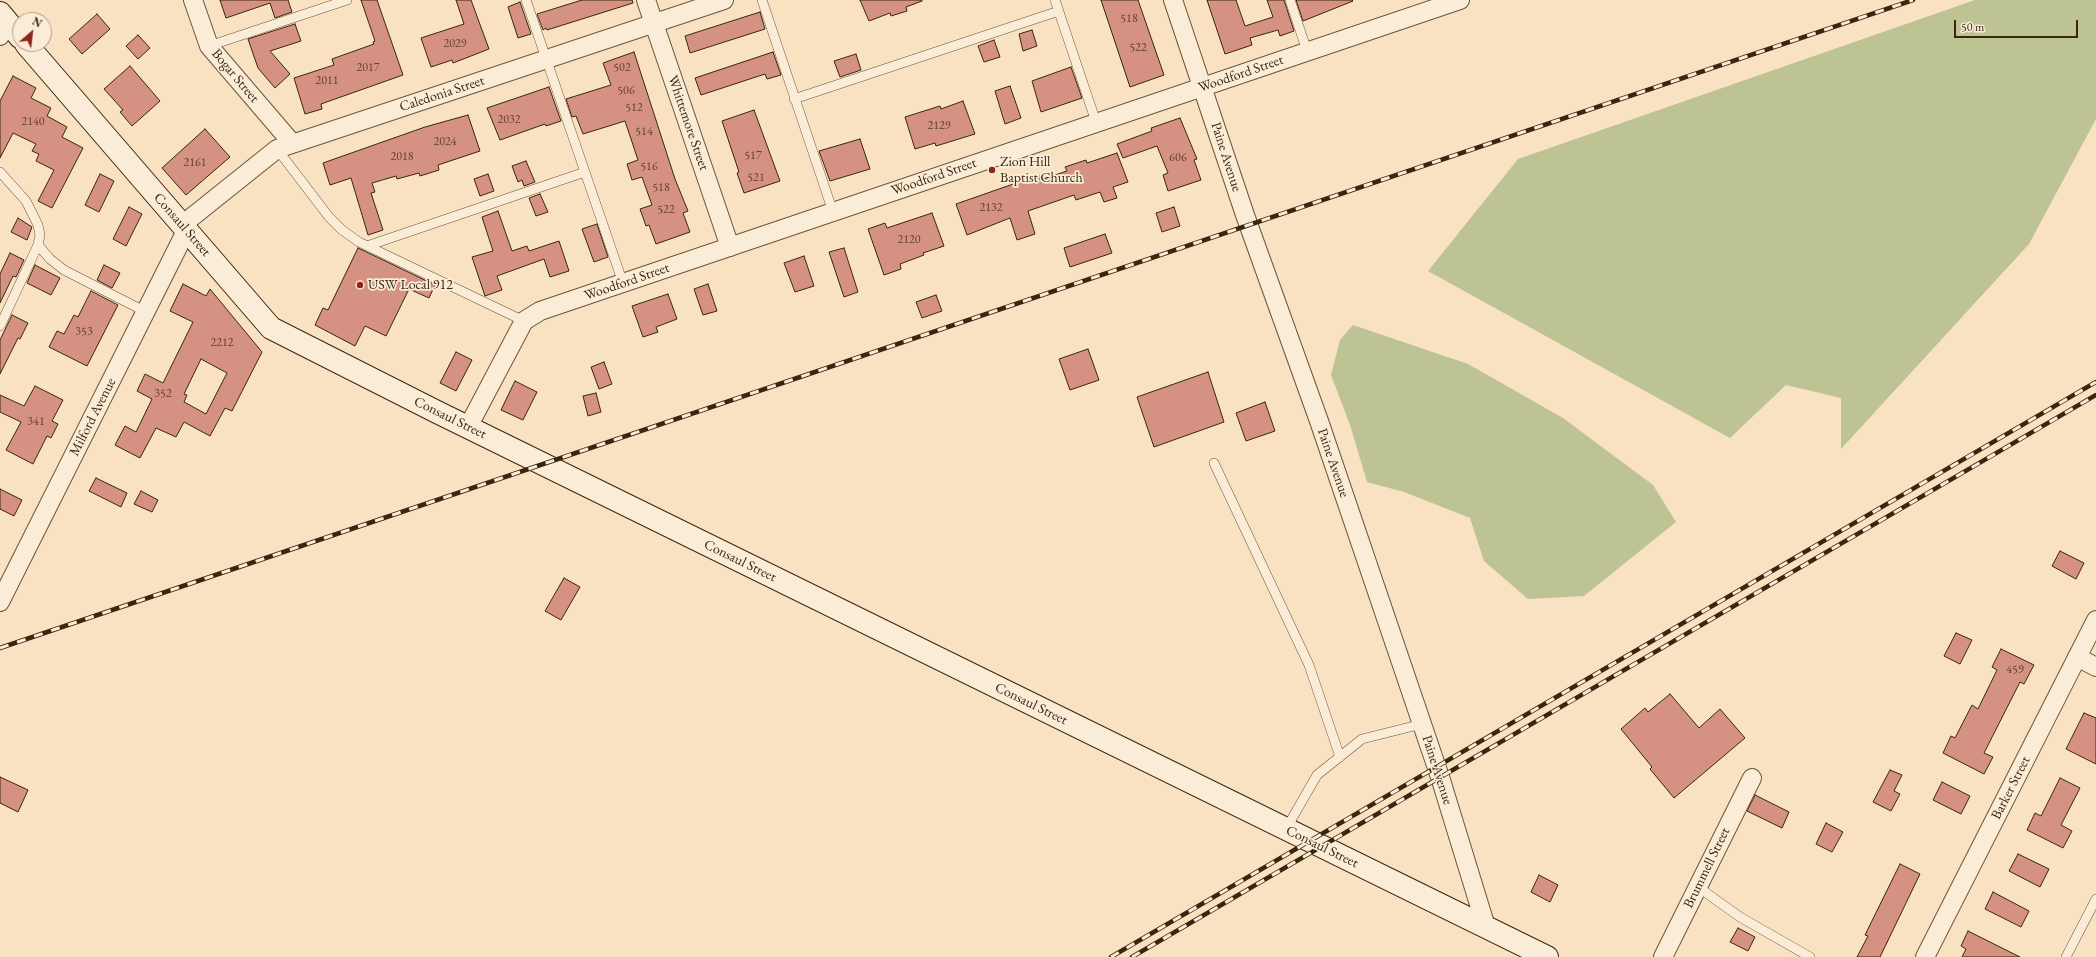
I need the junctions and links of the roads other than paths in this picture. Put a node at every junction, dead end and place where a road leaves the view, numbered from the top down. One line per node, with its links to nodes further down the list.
1 (193, 0): 13 (street, Bogar Street)
2 (347, 0): 13 (lane)
3 (526, 0): 16 (lane)
4 (646, 0): 12 (street, Whittemore Street)
5 (724, 0): 12 (street, Caledonia Street)
6 (762, 0): 18 (lane)
7 (1055, 0): 11 (lane)
8 (1173, 0): 17 (street, Paine Avenue)
9 (1290, 0): 14 (lane)
10 (1460, 0): 14 (street, Woodford Street)
11 (1059, 11): 18 (lane); 19 (lane)
12 (654, 24): 16 (street, Caledonia Street); 27 (street, Whittemore Street)
13 (209, 46): 20 (street, Bogar Street)
14 (1307, 51): 17 (street, Woodford Street)
15 (33, 52): 24 (street, Consaul Street)
16 (547, 59): 20 (street, Caledonia Street); 22 (lane)
17 (1203, 86): 19 (street, Woodford Street); 38 (street, Paine Avenue)
18 (794, 99): 23 (lane)
19 (1096, 122): 23 (street, Woodford Street)
20 (284, 146): 24 (street, Caledonia Street); 26 (lane)
21 (0, 172): 25 (lane)
22 (585, 172): 26 (lane); 28 (lane)
23 (833, 212): 27 (street, Woodford Street)
24 (184, 228): 29 (street, Milford Avenue); 32 (street, Consaul Street)
25 (38, 245): 29 (lane); 31 (lane)
26 (366, 246): 30 (lane)
27 (730, 247): 28 (street, Woodford Street)
28 (623, 283): 30 (street, Woodford Street)
29 (146, 312): 34 (street, Milford Avenue)
30 (524, 321): 32 (street)
31 (0, 326)
32 (468, 427): 41 (street, Consaul Street)
33 (1214, 463): 39 (lane)
34 (0, 602)
35 (2096, 620): 36 (street, Barker Street)
36 (2077, 657): 37 (street); 48 (street, Barker Street)
37 (2096, 667)
38 (1422, 724): 39 (lane); 44 (street, Paine Avenue)
39 (1340, 757): 41 (lane)
40 (1752, 778): 42 (street, Brummell Street)
41 (1286, 829): 44 (street, Consaul Street)
42 (1698, 887): 46 (street, Brummell Street); 47 (lane)
43 (2096, 899): 49 (lane)
44 (1486, 928): 45 (street, Consaul Street)
45 (1547, 957)
46 (1663, 957)
47 (1810, 957)
48 (1925, 957)
49 (2066, 957)

